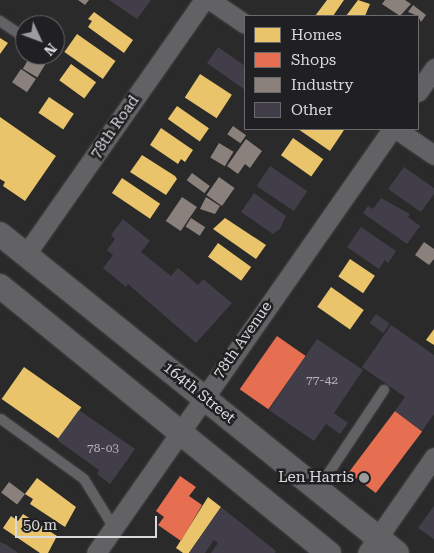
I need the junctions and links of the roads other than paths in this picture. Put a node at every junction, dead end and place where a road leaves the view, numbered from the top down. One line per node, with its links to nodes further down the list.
1 (204, 0): 12 (street, 78th Road)
2 (210, 0): 4 (street)
3 (0, 21): 5 (lane)
4 (244, 23)
5 (15, 31)
6 (434, 68): 7 (street)
7 (419, 90)
8 (391, 130): 15 (street, 78th Avenue)
9 (397, 130): 10 (street)
10 (434, 155)
11 (0, 234): 12 (street, 164th Street)
12 (26, 254): 15 (street, 164th Street)
13 (0, 286): 17 (street)
14 (384, 390): 19 (lane)
15 (203, 397): 17 (street, 78th Avenue); 19 (street, 164th Street)
16 (1, 419): 20 (lane)
17 (180, 431): 20 (street, 78th Avenue); 23 (street)
18 (434, 457): 21 (street)
19 (318, 489): 21 (street, 164th Street)
20 (114, 528): 22 (street, 78th Avenue)
21 (372, 545): 24 (street, 164th Street)
22 (96, 553)
23 (329, 553)
24 (397, 553)

